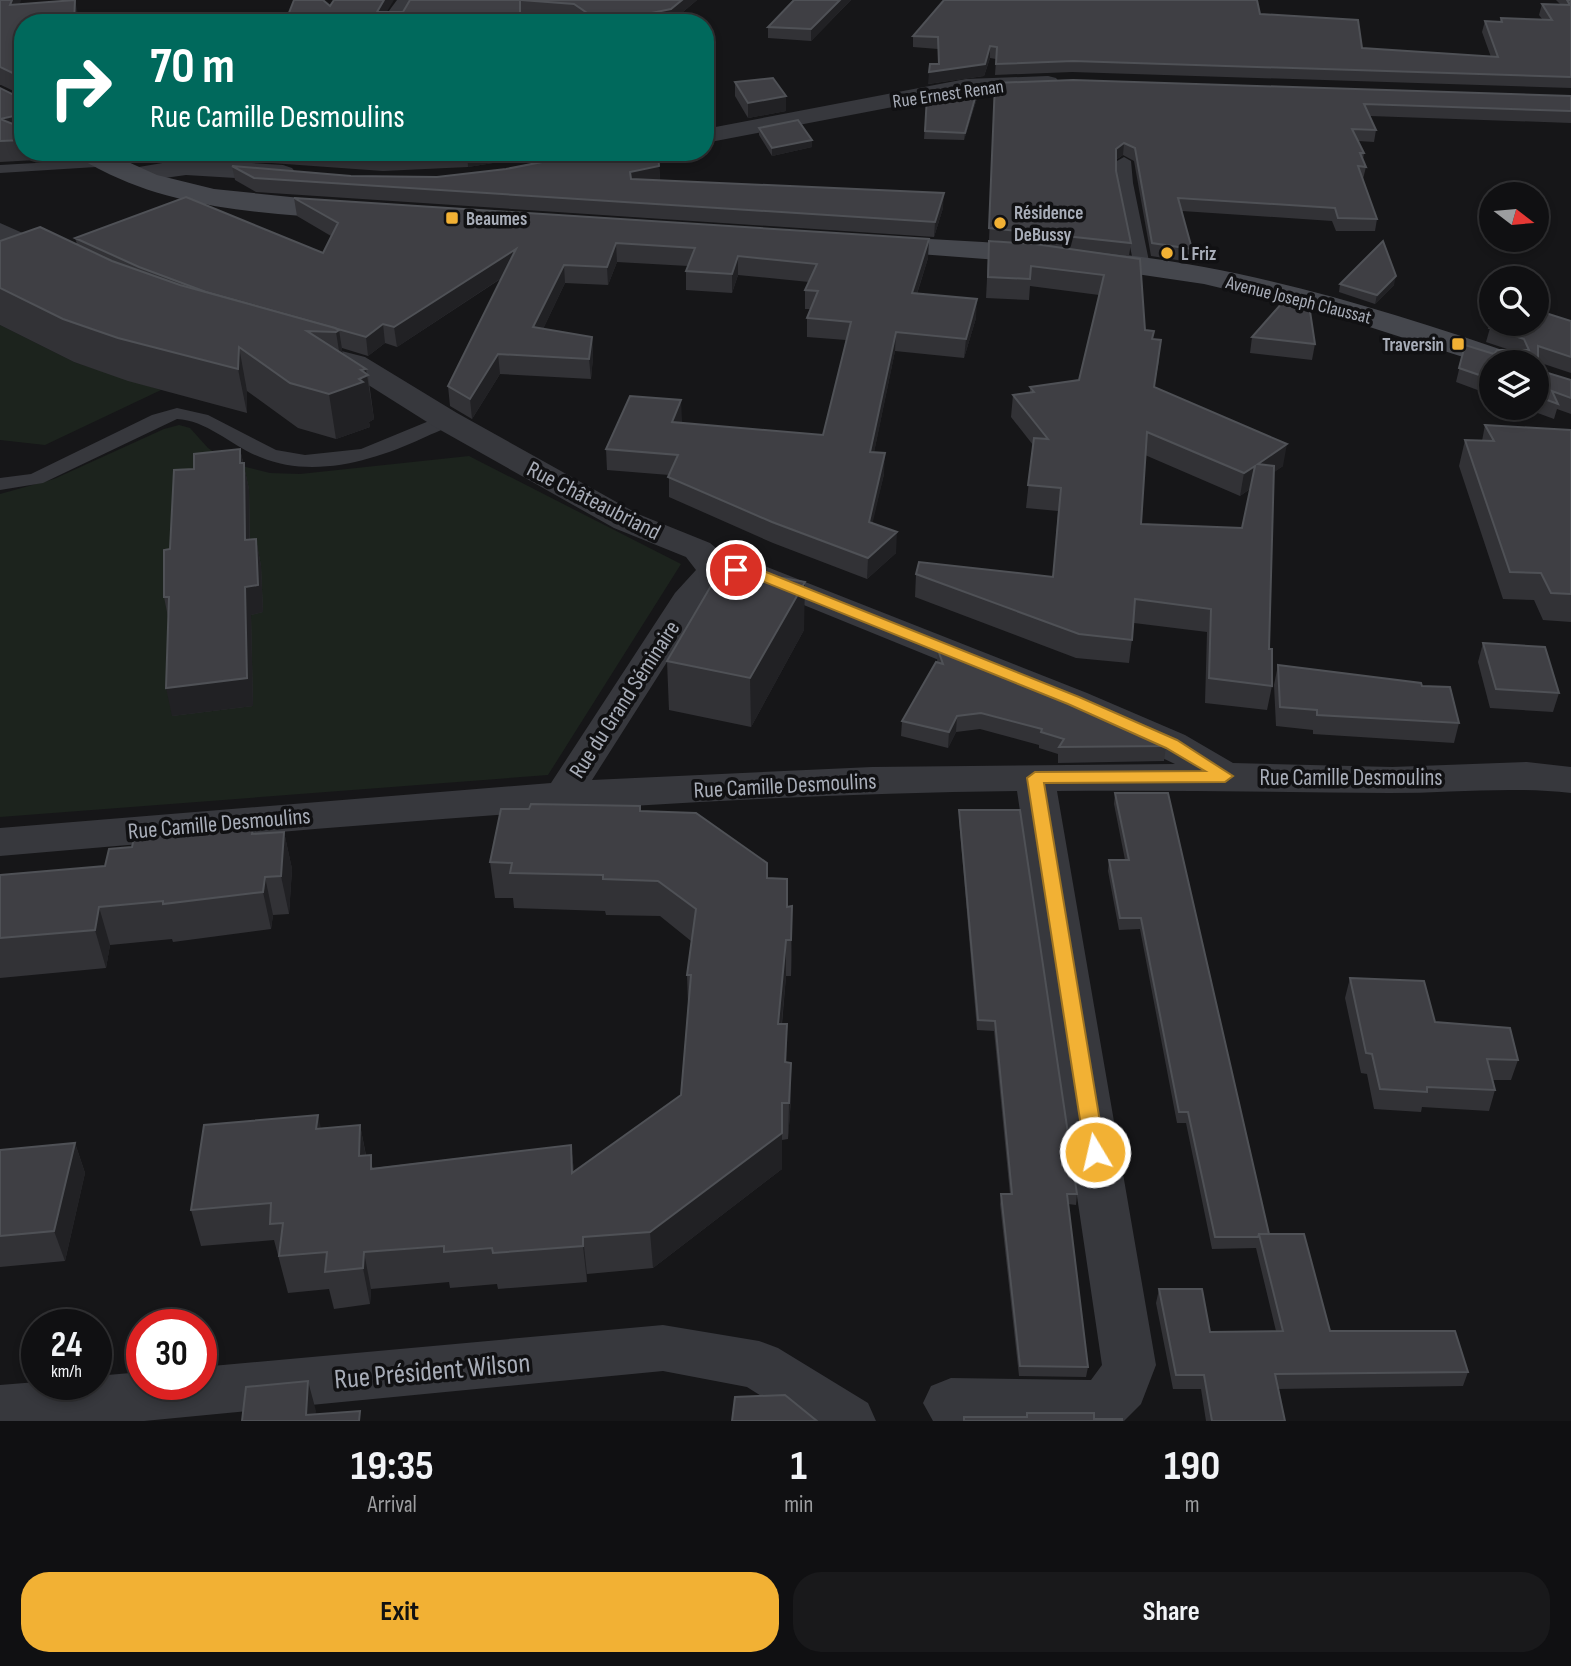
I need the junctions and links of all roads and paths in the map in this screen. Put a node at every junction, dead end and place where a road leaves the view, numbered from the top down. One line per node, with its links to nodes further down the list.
1 (1072, 82): 2 (street, Rue Ernest Renan)
2 (714, 134)
3 (1124, 160): 12 (lane)
4 (71, 161): 6 (lane)
5 (104, 161): 7 (main road)
6 (0, 169)
7 (136, 174): 8 (street); 9 (main road)
8 (304, 175)
9 (368, 212)
10 (0, 230): 13 (street)
11 (853, 242): 12 (main road, Avenue Joseph Claussat)
12 (1142, 266): 15 (main road, Avenue Joseph Claussat)
13 (84, 271)
14 (293, 347): 16 (street, Rue Châteaubriand)
15 (1479, 352)
16 (446, 420): 17 (lane); 18 (street, Rue Châteaubriand)
17 (0, 484)
18 (713, 572): 19 (street); 22 (street, Rue du Grand Séminaire)
19 (1225, 776): 20 (street, Rue Camille Desmoulins); 21 (street, Rue Camille Desmoulins)
20 (1035, 778): 22 (street, Rue Camille Desmoulins); 24 (street)
21 (1571, 780)
22 (563, 795): 23 (street, Rue Camille Desmoulins)
23 (0, 842)
24 (951, 1402)
25 (0, 1410): 26 (street, Rue Président Wilson)
26 (848, 1421)

